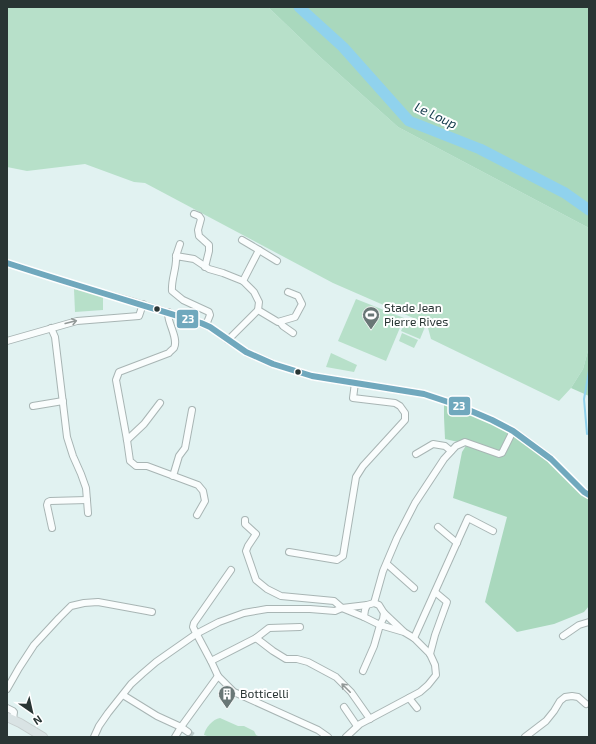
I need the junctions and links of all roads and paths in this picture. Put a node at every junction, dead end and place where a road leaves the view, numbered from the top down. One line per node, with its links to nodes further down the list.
1 (194, 214): 8 (street)
2 (242, 240): 4 (street)
3 (180, 244): 5 (street)
4 (259, 250): 6 (street); 9 (street)
5 (176, 256): 8 (street); 15 (street)
6 (277, 261)
7 (7, 263): 11 (street)
8 (205, 266): 9 (street)
9 (243, 281): 12 (street)
10 (288, 292): 14 (street)
11 (143, 304): 13 (street); 16 (street, one-way to 11)
12 (258, 310): 14 (street); 18 (street)
13 (168, 312): 15 (street); 26 (street)
14 (280, 322): 17 (street)
15 (206, 325): 18 (street)
16 (51, 328): 19 (street); 21 (street)
17 (293, 333)
18 (228, 340): 20 (street)
19 (7, 341)
20 (355, 383): 25 (street); 39 (street)
21 (63, 401): 23 (street); 31 (street)
22 (160, 403): 26 (street)
23 (32, 406)
24 (192, 410): 29 (street)
25 (514, 431): 27 (street); 30 (street)
26 (127, 440): 29 (street)
27 (451, 451): 28 (street); 40 (street)
28 (416, 454)
29 (173, 476): 33 (street)
30 (589, 495)
31 (87, 500): 32 (street); 36 (street)
32 (88, 513)
33 (197, 515)
34 (245, 520): 46 (street)
35 (438, 527): 38 (street)
36 (52, 528)
37 (492, 531): 38 (street)
38 (457, 543): 43 (street)
39 (289, 552)
40 (387, 564): 42 (street); 44 (street)
41 (231, 570): 54 (street)
42 (414, 588)
43 (435, 592): 57 (street); 58 (street)
44 (374, 603): 45 (street); 48 (street)
45 (367, 605): 46 (street); 49 (street)
46 (342, 608): 49 (street); 54 (street)
47 (152, 612): 62 (street)
48 (384, 613): 51 (street); 53 (street)
49 (364, 617): 51 (street)
50 (589, 622): 55 (street)
51 (380, 625): 53 (street); 60 (street)
52 (300, 627): 56 (street)
53 (404, 632): 57 (street)
54 (196, 634): 59 (street); 63 (street)
55 (563, 636)
56 (256, 638): 59 (street); 70 (street, one-way to 56)
57 (414, 638): 58 (street)
58 (430, 654): 64 (street)
59 (211, 661): 61 (street)
60 (363, 672)
61 (218, 676): 71 (street); 77 (street)
62 (7, 689)
63 (123, 695): 71 (street); 75 (street)
64 (409, 698): 68 (street); 70 (street)
65 (586, 704): 79 (street)
66 (344, 707): 72 (street)
67 (7, 708): 69 (street)
68 (417, 708)
69 (10, 718): 74 (main road)
70 (370, 719): 72 (street)
71 (181, 726): 73 (street); 76 (street)
72 (357, 726): 78 (street)
73 (188, 732)
74 (43, 737)
75 (94, 737)
76 (175, 737)
77 (328, 737)
78 (346, 737)
79 (525, 737)

